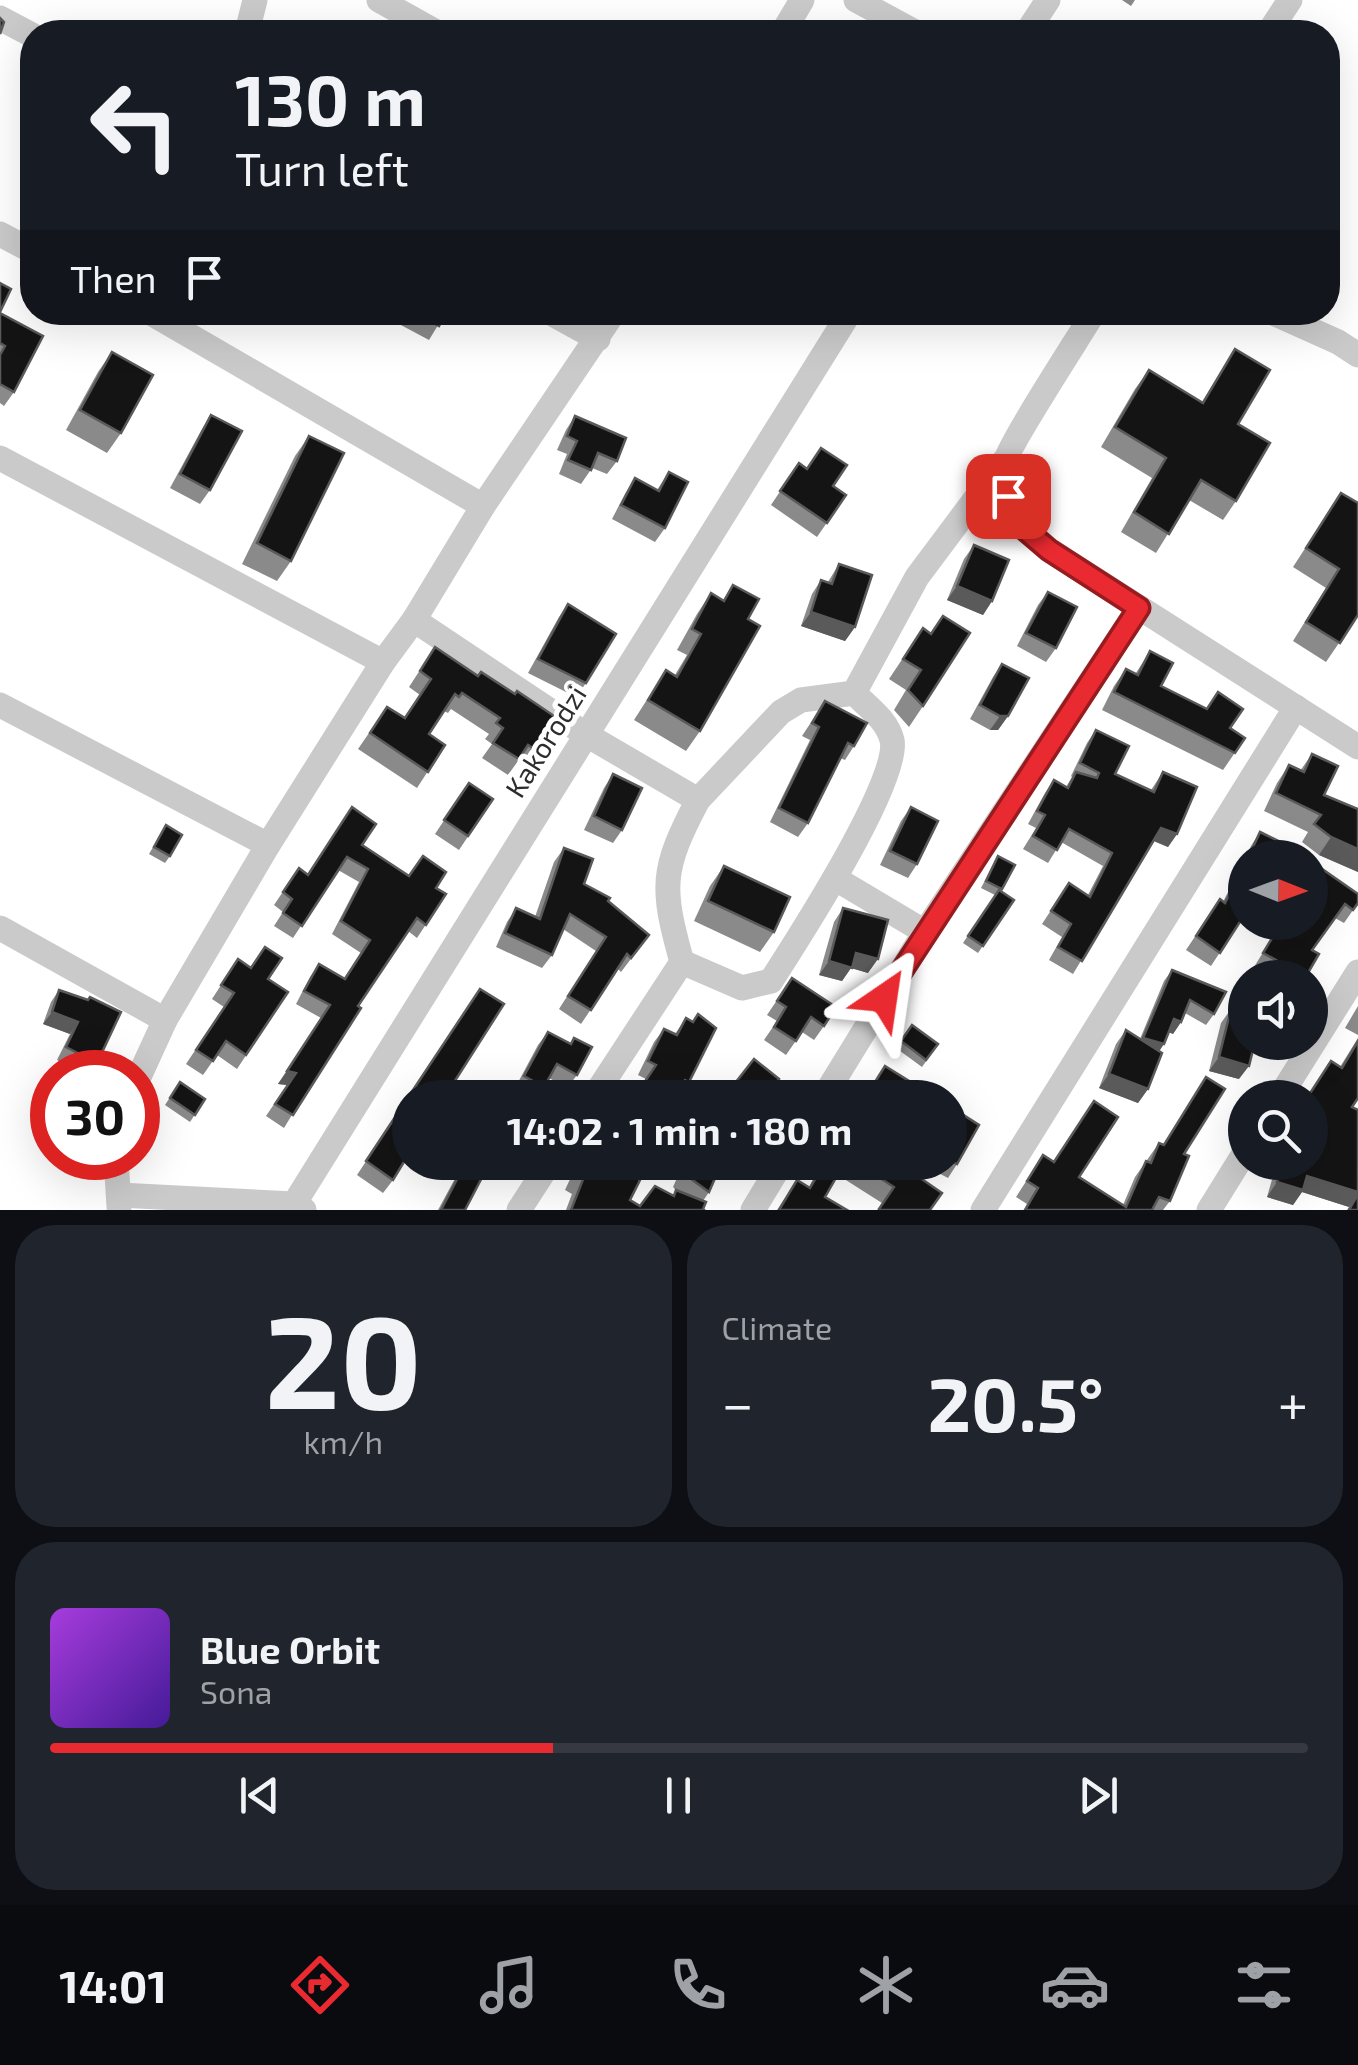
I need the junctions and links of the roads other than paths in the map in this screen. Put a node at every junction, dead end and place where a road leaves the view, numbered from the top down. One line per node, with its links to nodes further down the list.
1 (379, 0): 3 (street)
2 (856, 0): 4 (street)
3 (415, 20)
4 (892, 20)
5 (184, 325): 15 (street)
6 (573, 325): 11 (street)
7 (606, 325): 11 (street)
8 (842, 325): 22 (street, Kakorodzi)
9 (1086, 325): 14 (street)
10 (1303, 325): 12 (street)
11 (598, 339): 15 (street)
12 (1355, 346)
13 (0, 458): 18 (street)
14 (1003, 462): 16 (street); 19 (street)
15 (483, 506): 17 (street)
16 (1139, 608): 21 (street); 28 (street)
17 (414, 620): 18 (street); 22 (street)
18 (383, 662): 25 (street)
19 (854, 692): 24 (street); 26 (street)
20 (0, 705): 25 (street)
21 (1296, 707): 23 (street); 43 (street)
22 (584, 734): 24 (street); 40 (street, Kakorodzi)
23 (1358, 747)
24 (698, 800): 29 (street)
25 (268, 845): 31 (street)
26 (836, 880): 28 (street); 29 (street)
27 (0, 928): 31 (street)
28 (926, 932): 34 (street)
29 (682, 962): 33 (street)
30 (1358, 972): 35 (street)
31 (165, 1020): 32 (street)
32 (151, 1050)
33 (605, 1080)
34 (834, 1080)
35 (1290, 1080)
36 (1228, 1179): 44 (street)
37 (538, 1180): 41 (street)
38 (771, 1180): 42 (street)
39 (119, 1202): 40 (street)
40 (299, 1207)
41 (519, 1210)
42 (753, 1210)
43 (983, 1210)
44 (1208, 1210)

